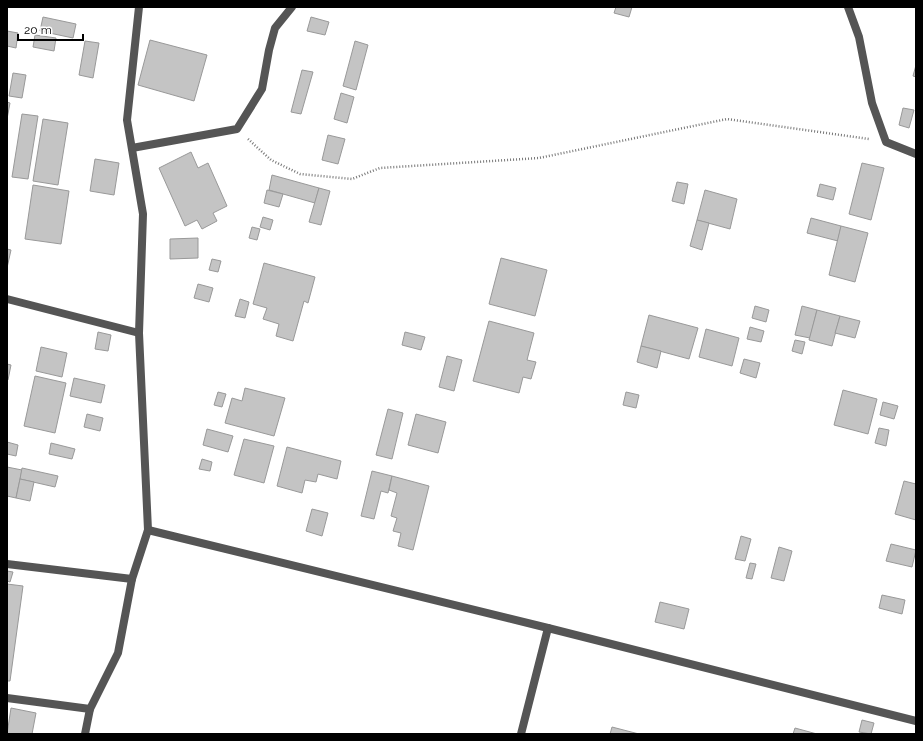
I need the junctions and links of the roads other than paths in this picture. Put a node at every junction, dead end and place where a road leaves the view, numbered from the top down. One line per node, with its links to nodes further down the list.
1 (139, 7): 4 (street)
2 (292, 7): 4 (street)
3 (848, 7): 5 (street)
4 (132, 148): 7 (street)
5 (916, 154)
6 (7, 299): 7 (street)
7 (139, 334): 8 (street)
8 (148, 530): 10 (street); 11 (street)
9 (7, 564): 10 (street)
10 (132, 579): 13 (street)
11 (548, 628): 14 (street); 16 (street)
12 (7, 698): 13 (street)
13 (90, 709): 15 (street)
14 (916, 721)
15 (85, 734)
16 (521, 734)

